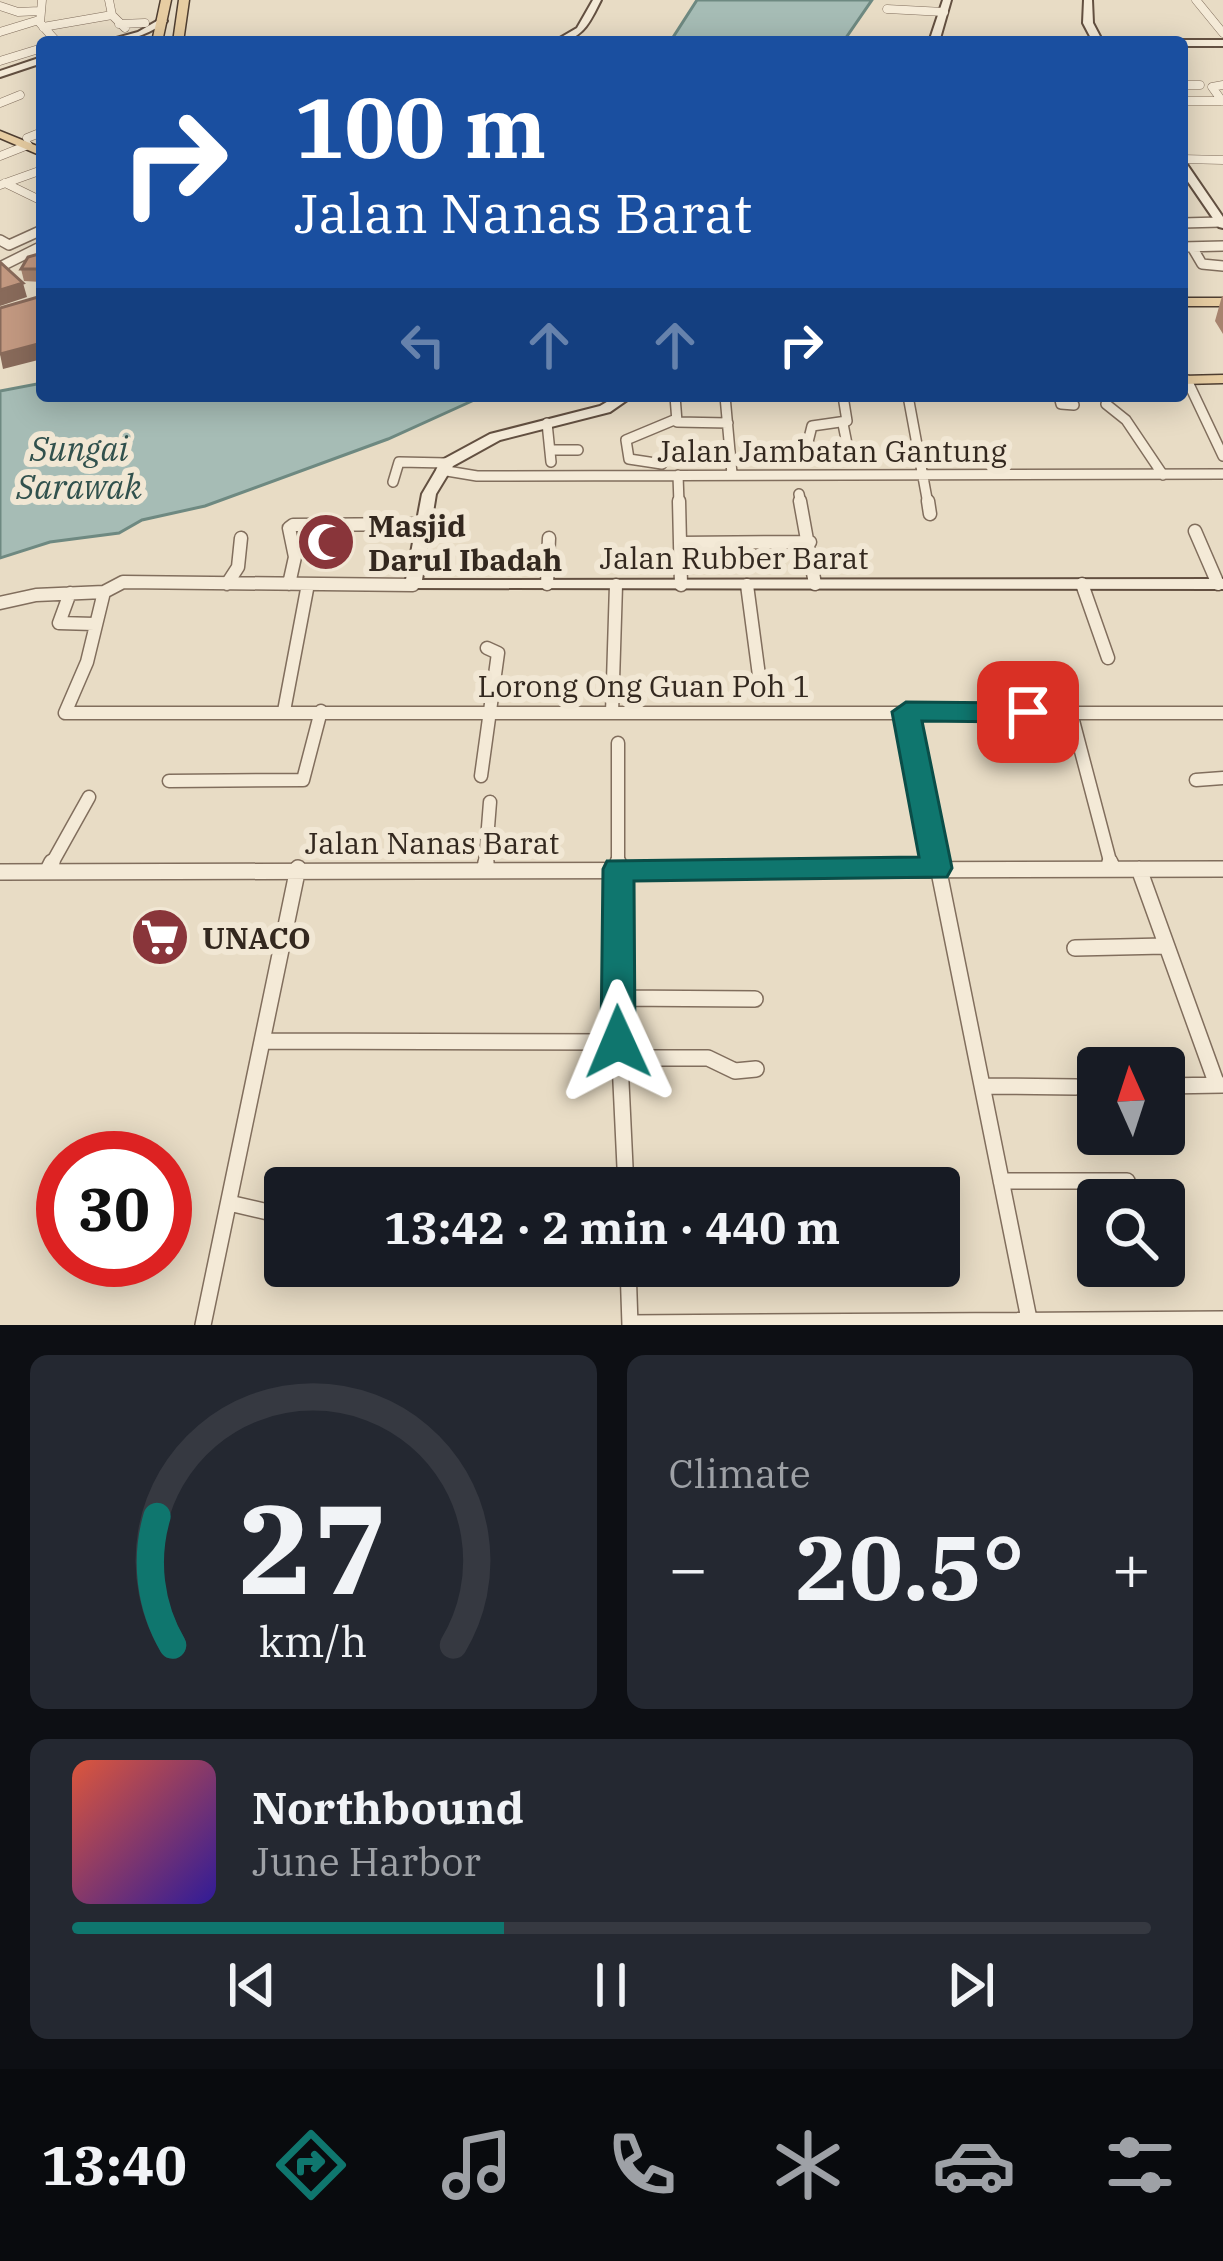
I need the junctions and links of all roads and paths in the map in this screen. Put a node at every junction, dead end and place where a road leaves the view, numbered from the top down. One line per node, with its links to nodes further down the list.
1 (41, 0): 14 (street)
2 (110, 0): 16 (street)
3 (166, 0): 15 (main road)
4 (184, 0): 24 (main road)
5 (598, 0): 20 (main road)
6 (947, 0): 11 (main road)
7 (1088, 0): 26 (main road)
8 (1196, 0): 12 (street)
9 (0, 6): 14 (street)
10 (887, 10): 11 (street)
11 (944, 12): 25 (main road)
12 (1211, 18): 13 (street); 19 (street)
13 (1223, 18)
14 (41, 20): 16 (street); 18 (street); 21 (street)
15 (162, 21): 22 (main road); 23 (main road)
16 (118, 22): 17 (street)
17 (146, 23)
18 (0, 32)
19 (1223, 32)
20 (582, 35)
21 (53, 36)
22 (132, 36)
23 (159, 36)
24 (179, 36)
25 (936, 36)
26 (1095, 36)
27 (1223, 43): 28 (main road)
28 (1188, 44)
29 (36, 56): 30 (main road)
30 (0, 68)
31 (1188, 86): 32 (street)
32 (1200, 86)
33 (1223, 86): 36 (street)
34 (20, 95): 37 (street)
35 (1188, 100): 36 (street)
36 (1223, 101)
37 (0, 104)
38 (0, 131): 39 (main road)
39 (35, 145): 40 (street)
40 (0, 156)
41 (1223, 160): 42 (street)
42 (1188, 162)
43 (1188, 172): 47 (main road)
44 (36, 173): 45 (street)
45 (2, 184): 48 (street)
46 (1188, 188): 47 (street)
47 (1198, 188): 50 (main road)
48 (36, 198)
49 (1188, 223): 50 (street)
50 (1222, 224)
51 (36, 232): 52 (street)
52 (3, 244)
53 (1223, 246): 54 (street)
54 (1188, 247)
55 (1188, 248): 57 (street)
56 (36, 249): 58 (street)
57 (1223, 266)
58 (0, 267)
59 (1188, 304): 60 (main road)
60 (1223, 304)
61 (1223, 379): 62 (main road)
62 (1188, 380)
63 (1188, 388): 79 (street)
64 (616, 402): 73 (main road)
65 (675, 402): 72 (street)
66 (726, 402): 74 (street)
67 (844, 402): 75 (street)
68 (909, 402): 82 (street)
69 (1060, 402): 71 (street)
70 (1106, 404): 86 (street)
71 (1074, 405)
72 (674, 420): 74 (street); 80 (street)
73 (547, 423): 77 (street); 81 (main road)
74 (728, 423): 83 (street)
75 (843, 424): 76 (street); 78 (street)
76 (808, 442)
77 (578, 450)
78 (849, 454)
79 (1223, 456)
80 (662, 464)
81 (444, 467): 85 (street, Jalan Jambatan Gantung); 87 (street, Jalan Jambatan Gantung); 90 (main road)
82 (926, 473): 83 (street, Jalan Jambatan Gantung); 86 (street, Jalan Jambatan Gantung); 89 (street)
83 (733, 474): 85 (street, Jalan Jambatan Gantung)
84 (1223, 474): 86 (street, Jalan Jambatan Gantung)
85 (678, 475): 95 (street)
86 (1163, 475)
87 (393, 482)
88 (799, 494): 94 (street)
89 (931, 514)
90 (423, 524): 97 (street); 103 (main road)
91 (1195, 531): 102 (street)
92 (241, 538): 96 (street)
93 (549, 538): 99 (street)
94 (810, 542): 95 (street); 100 (street)
95 (680, 543): 105 (street)
96 (227, 584): 97 (street, Jalan Rubber Barat); 107 (street, Jalan Rubber Barat)
97 (289, 584): 98 (street, Jalan Rubber Barat)
98 (308, 584): 103 (street, Jalan Rubber Barat); 114 (street)
99 (547, 584): 103 (main road, Jalan Rubber Barat); 104 (main road, Jalan Rubber Barat)
100 (815, 584): 101 (main road, Jalan Rubber Barat); 106 (main road, Jalan Rubber Barat)
101 (1082, 584): 102 (main road, Jalan Rubber Barat); 112 (street)
102 (1220, 584)
103 (412, 585)
104 (616, 585): 105 (main road, Jalan Rubber Barat); 116 (street)
105 (681, 585): 106 (main road, Jalan Rubber Barat)
106 (747, 585): 113 (street)
107 (104, 592): 108 (street, Jalan Rubber Barat); 110 (street)
108 (70, 593): 109 (street, Jalan Rubber Barat); 110 (street)
109 (0, 603)
110 (94, 624): 114 (street, Lorong Ong Guan Poh 1)
111 (487, 648): 118 (street)
112 (1108, 658)
113 (760, 683)
114 (284, 711): 115 (street, Lorong Ong Guan Poh 1)
115 (321, 711): 118 (street, Lorong Ong Guan Poh 1); 125 (street)
116 (613, 712): 117 (street, Lorong Ong Guan Poh 1); 118 (street, Lorong Ong Guan Poh 1)
117 (906, 712): 119 (street, Lorong Ong Guan Poh 1); 129 (street)
118 (490, 713): 122 (street)
119 (1072, 713): 120 (street, Lorong Ong Guan Poh 1); 130 (street)
120 (1223, 713)
121 (618, 743): 132 (street)
122 (481, 776)
123 (1223, 778): 124 (street)
124 (1196, 780)
125 (169, 781)
126 (89, 797): 135 (street)
127 (490, 802): 131 (street)
128 (298, 868): 131 (street, Jalan Nanas Barat); 135 (street, Jalan Nanas Barat); 141 (street)
129 (936, 868): 130 (street, Jalan Nanas Barat); 132 (street, Jalan Nanas Barat); 146 (street)
130 (1112, 868): 133 (street, Jalan Nanas Barat)
131 (485, 869): 132 (street, Jalan Nanas Barat)
132 (618, 869): 139 (street)
133 (1138, 869): 134 (street, Jalan Nanas Barat); 137 (street)
134 (1223, 869)
135 (48, 870): 136 (street, Jalan Nanas Barat)
136 (0, 872)
137 (1164, 946): 138 (street); 145 (street)
138 (1075, 948)
139 (617, 998): 140 (street); 142 (street)
140 (755, 999)
141 (265, 1041): 142 (street); 151 (street)
142 (618, 1050): 143 (street); 148 (street)
143 (756, 1069)
144 (1185, 1085): 145 (street)
145 (1220, 1085)
146 (984, 1086): 147 (street); 149 (street)
147 (1076, 1087)
148 (625, 1167)
149 (1001, 1181): 150 (street); 155 (street)
150 (1077, 1181)
151 (230, 1203): 152 (street); 157 (street)
152 (264, 1211)
153 (629, 1287): 156 (street)
154 (1223, 1318): 155 (street)
155 (1029, 1319): 156 (street)
156 (630, 1324)
157 (203, 1325)

